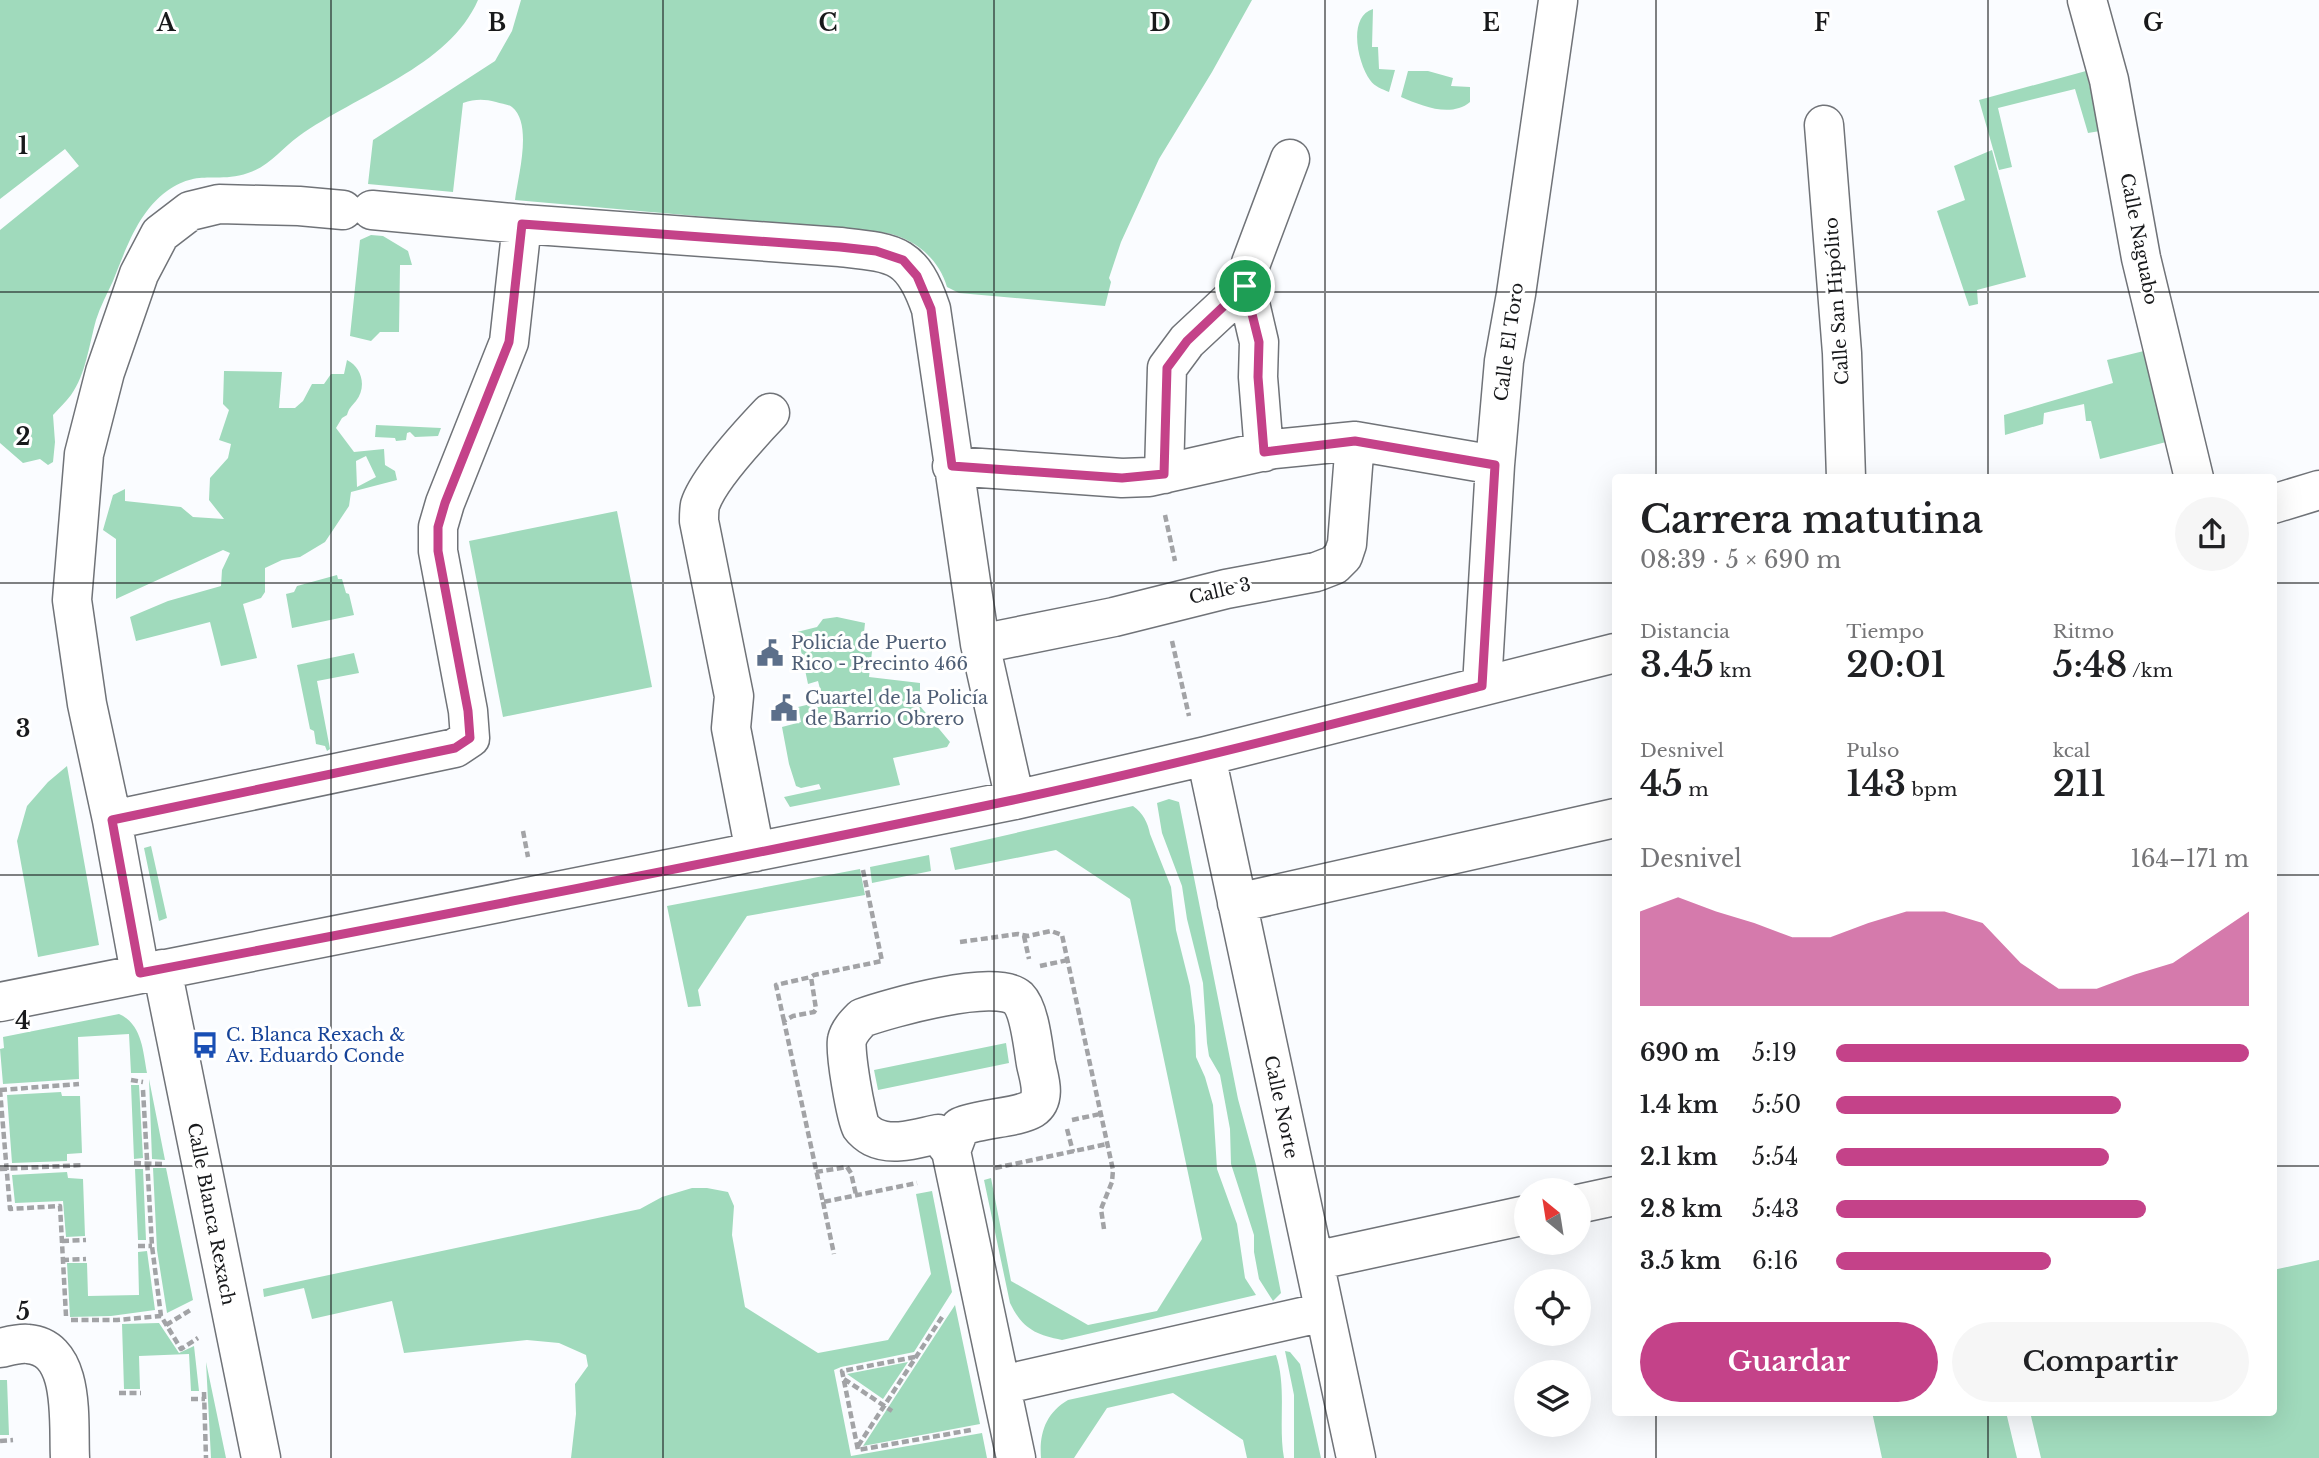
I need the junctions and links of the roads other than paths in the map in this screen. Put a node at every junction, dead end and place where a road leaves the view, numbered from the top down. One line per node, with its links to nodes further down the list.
1 (2087, 0): 13 (street, Calle Naguabo)
2 (1559, 1): 10 (street, Calle El Toro)
3 (1824, 125): 12 (street, Calle San Hipólito)
4 (1290, 159): 6 (street)
5 (522, 224): 11 (street, Calle Blanca Rexach); 23 (street); 23 (street, Calle Blanca Rexach)
6 (1245, 286): 9 (street); 15 (street)
7 (770, 413): 24 (street)
8 (1355, 441): 9 (street); 10 (street); 17 (street, Calle 3)
9 (1264, 452): 15 (street)
10 (1495, 465): 19 (street, Calle El Toro)
11 (952, 466): 15 (street); 17 (street, Calle Blanca Rexach)
12 (1846, 474)
13 (2193, 474)
14 (2319, 490): 16 (street)
15 (1164, 492)
16 (2277, 502)
17 (980, 644): 21 (street, Calle Blanca Rexach)
18 (1612, 654): 19 (street)
19 (1482, 686): 20 (street)
20 (1206, 756): 21 (street); 25 (street, Calle Norte)
21 (1015, 800): 24 (street)
22 (1612, 819): 25 (street)
23 (112, 820): 26 (street, Calle Blanca Rexach)
24 (755, 852): 26 (street)
25 (1237, 903): 32 (street, Calle Norte)
26 (151, 971): 27 (street); 37 (street, Calle Blanca Rexach)
27 (0, 1002)
28 (950, 1137): 28 (street); 35 (street)
29 (1612, 1197): 30 (street)
30 (1591, 1201)
31 (1514, 1218): 32 (street)
32 (1314, 1261): 33 (street, Calle Norte)
33 (1324, 1312): 35 (street); 39 (street, Calle Norte)
34 (0, 1348): 36 (street)
35 (1002, 1385): 38 (street)
36 (70, 1458)
37 (261, 1458)
38 (1016, 1458)
39 (1356, 1458)

